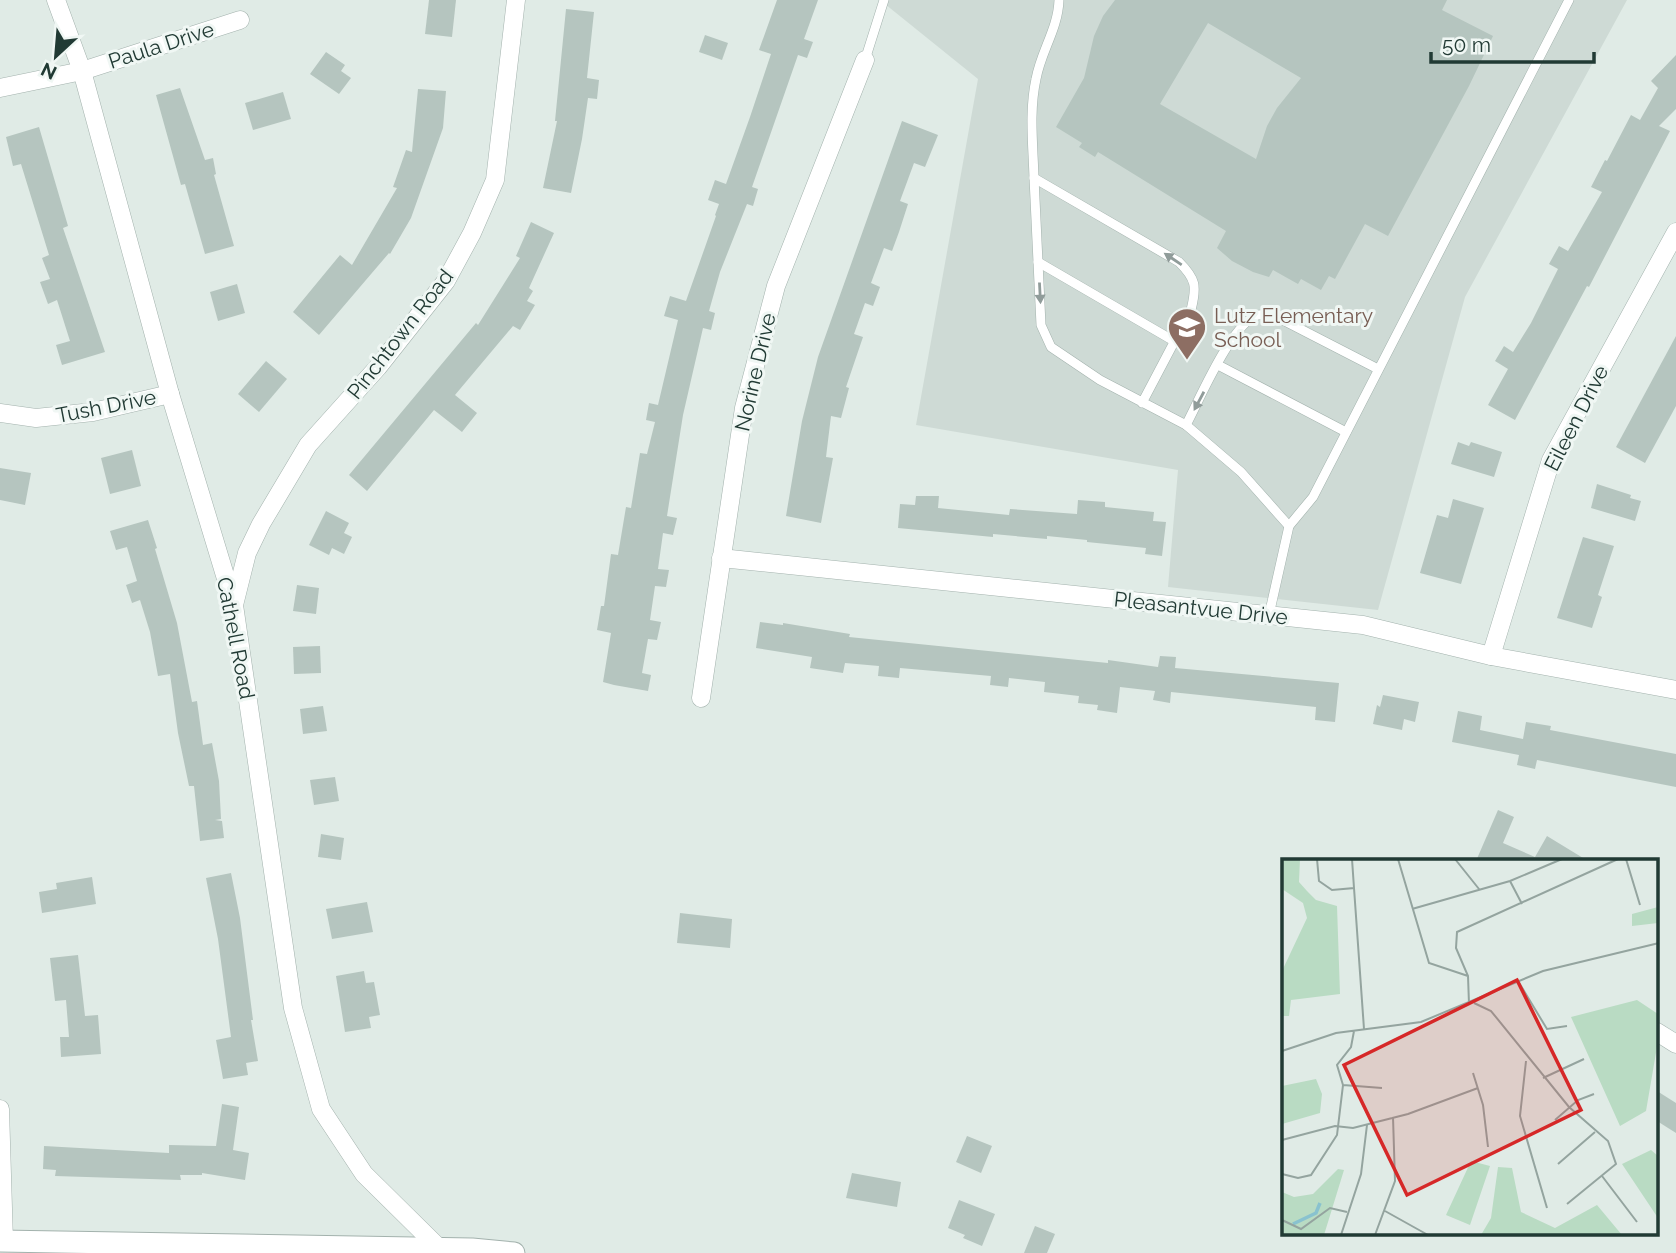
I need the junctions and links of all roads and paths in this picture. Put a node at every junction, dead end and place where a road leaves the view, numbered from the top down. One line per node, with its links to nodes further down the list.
1 (56, 0): 8 (street, Cathell Road)
2 (516, 0): 23 (street, Pinchtown Road)
3 (884, 0): 7 (lane)
4 (1059, 0): 10 (lane)
5 (1569, 0): 15 (lane)
6 (240, 20): 8 (street, Paula Drive)
7 (865, 60): 22 (street, Norine Drive)
8 (82, 71): 9 (street, Paula Drive); 16 (street, Cathell Road)
9 (0, 88)
10 (1034, 178): 12 (lane); 13 (lane, one-way to 10)
11 (1676, 232): 25 (street, Eileen Drive)
12 (1038, 262): 13 (lane); 17 (lane, one-way to 17)
13 (1174, 341): 17 (lane)
14 (1217, 365): 15 (lane); 19 (lane, one-way to 19); 20 (lane)
15 (1378, 369): 20 (lane)
16 (170, 394): 18 (street, Tush Drive); 23 (street, Cathell Road)
17 (1142, 403): 19 (lane)
18 (0, 413)
19 (1186, 425): 21 (lane)
20 (1346, 432): 21 (lane)
21 (1289, 526): 24 (lane)
22 (721, 558): 24 (street, Pleasantvue Drive); 27 (street, Norine Drive)
23 (234, 605): 32 (street, Cathell Road)
24 (1269, 615): 25 (street, Pleasantvue Drive)
25 (1491, 656): 26 (street, Pleasantvue Drive)
26 (1676, 690)
27 (701, 698)
28 (1658, 1033): 29 (street)
29 (1676, 1044)
30 (0, 1109): 31 (street)
31 (2, 1242): 32 (street)
32 (439, 1248): 33 (street)
33 (472, 1251): 34 (street)
34 (514, 1253)

